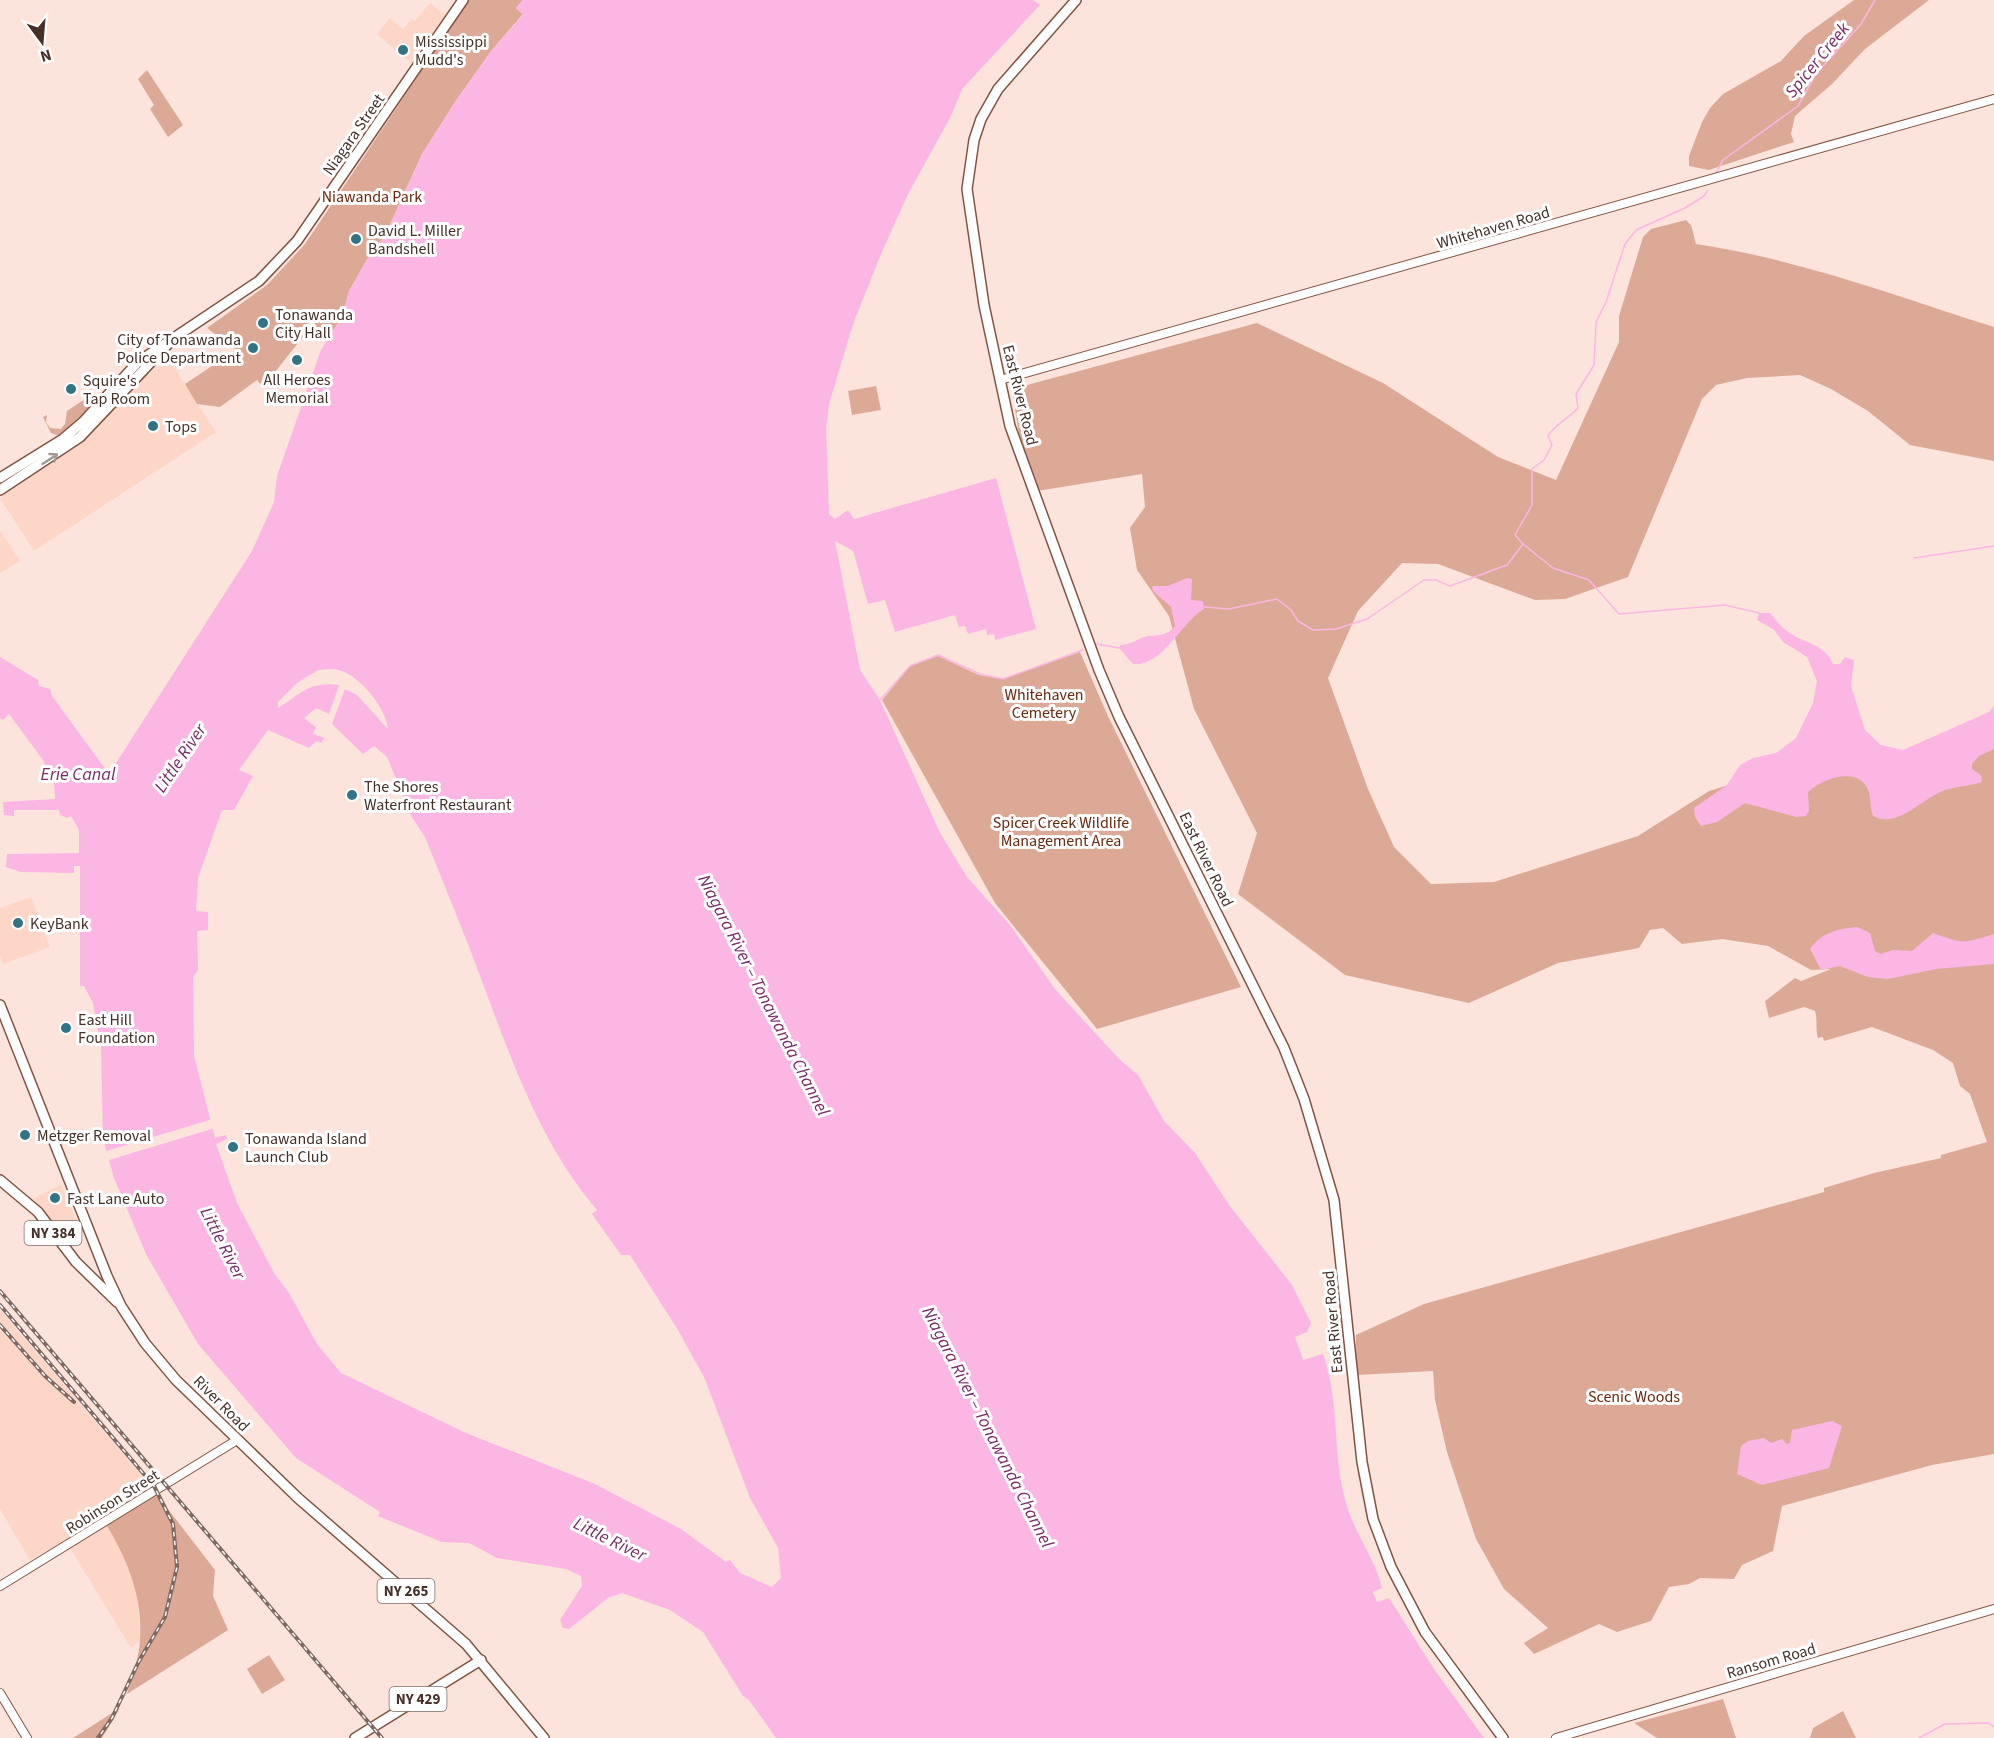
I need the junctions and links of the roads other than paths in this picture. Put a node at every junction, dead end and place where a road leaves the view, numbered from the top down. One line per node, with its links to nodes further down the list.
1 (463, 0): 4 (main road, Niagara Street)
2 (1076, 0): 5 (main road, East River Road)
3 (1994, 99): 5 (street, Whitehaven Road)
4 (171, 341): 6 (main road, Niagara Street); 7 (main road, Niagara Street, one-way to 4)
5 (1000, 380): 19 (main road, East River Road)
6 (0, 478)
7 (0, 490)
8 (0, 1005): 10 (main road, River Road / NY 265)
9 (0, 1180): 10 (main road, NY 384)
10 (121, 1306): 11 (main road, River Road / NY 265)
11 (237, 1440): 12 (street, Robinson Street); 14 (main road, River Road / NY 265)
12 (0, 1586)
13 (1994, 1609): 20 (street, Ransom Road)
14 (481, 1660): 17 (main road, NY 429); 18 (main road, River Road / NY 265)
15 (0, 1693): 16 (street)
16 (27, 1738)
17 (355, 1738)
18 (544, 1738)
19 (1503, 1738)
20 (1556, 1738)

